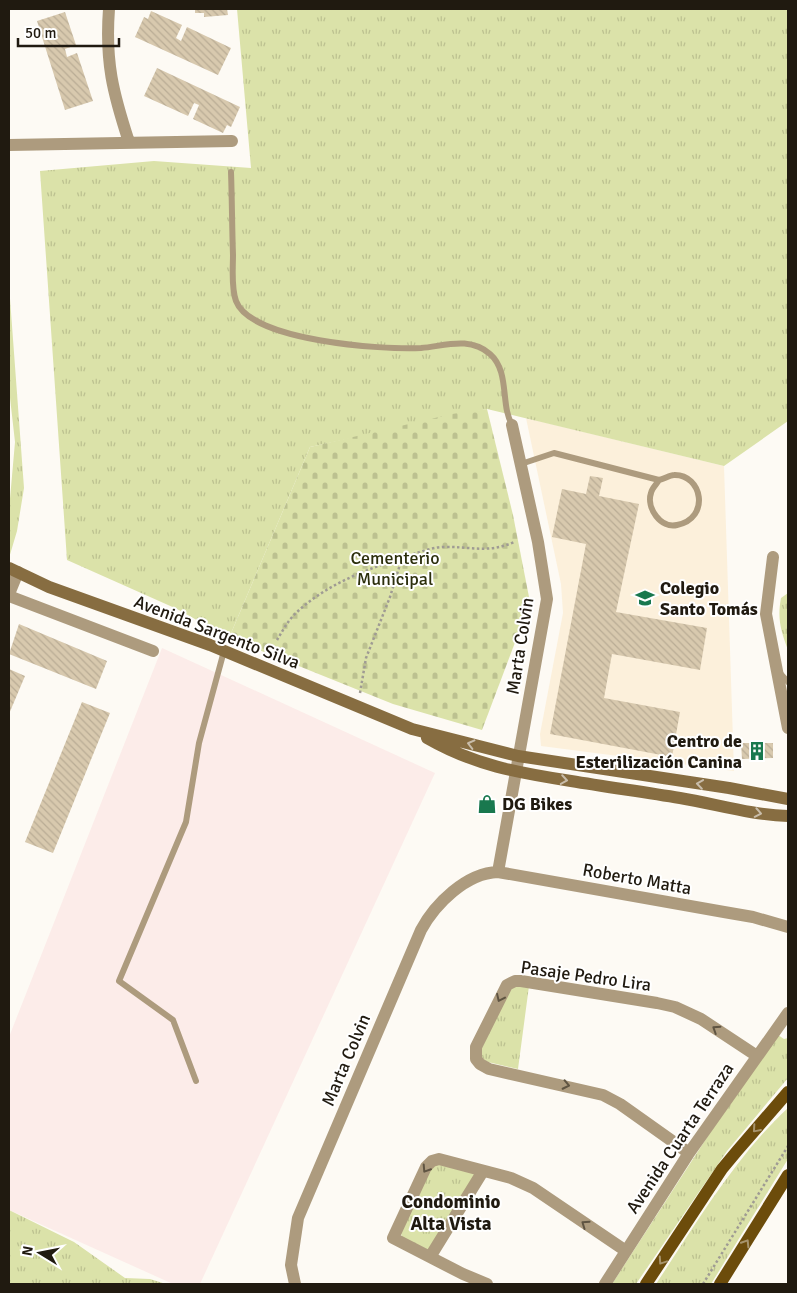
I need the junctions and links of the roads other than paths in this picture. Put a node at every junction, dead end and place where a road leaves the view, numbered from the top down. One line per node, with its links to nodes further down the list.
1 (109, 9): 3 (street)
2 (232, 141): 3 (street)
3 (129, 142): 4 (street)
4 (9, 145)
5 (231, 172): 6 (lane)
6 (512, 425): 7 (street, Marta Colvin)
7 (521, 464): 8 (lane); 18 (street, Marta Colvin)
8 (660, 480): 8 (lane)
9 (773, 557): 14 (street)
10 (14, 570): 11 (street); 13 (main road, Avenida Sargento Silva)
11 (9, 595): 12 (street)
12 (153, 651)
13 (224, 651): 17 (main road, Avenida Sargento Silva); 27 (lane)
14 (776, 669): 15 (lane); 16 (street)
15 (788, 682)
16 (788, 728)
17 (412, 729): 18 (main road, Avenida Sargento Silva, one-way to 17); 19 (main road, Avenida Sargento Silva)
18 (518, 756): 19 (street, Marta Colvin); 20 (main road, Avenida Sargento Silva, one-way to 18)
19 (515, 773): 21 (main road, Avenida Sargento Silva, one-way to 21); 22 (street, Marta Colvin)
20 (788, 799)
21 (788, 816)
22 (498, 872): 23 (street, Roberto Matta); 24 (street, Roberto Matta)
23 (480, 875): 34 (street, Marta Colvin)
24 (788, 927)
25 (788, 1013): 26 (street, Avenida Cuarta Terraza)
26 (757, 1056): 29 (street, Avenida Cuarta Terraza); 29 (street, Pasaje Pedro Lira, one-way to 29)
27 (196, 1081)
28 (788, 1092): 37 (main road, one-way to 37)
29 (689, 1153): 32 (street, Avenida Cuarta Terraza)
30 (484, 1171): 32 (street, one-way to 30); 33 (street); 33 (street, one-way to 33)
31 (788, 1174): 38 (main road, one-way to 31)
32 (626, 1251): 36 (street, Avenida Cuarta Terraza)
33 (430, 1257): 35 (street)
34 (294, 1284)
35 (488, 1284)
36 (605, 1284)
37 (646, 1284)
38 (720, 1284)

